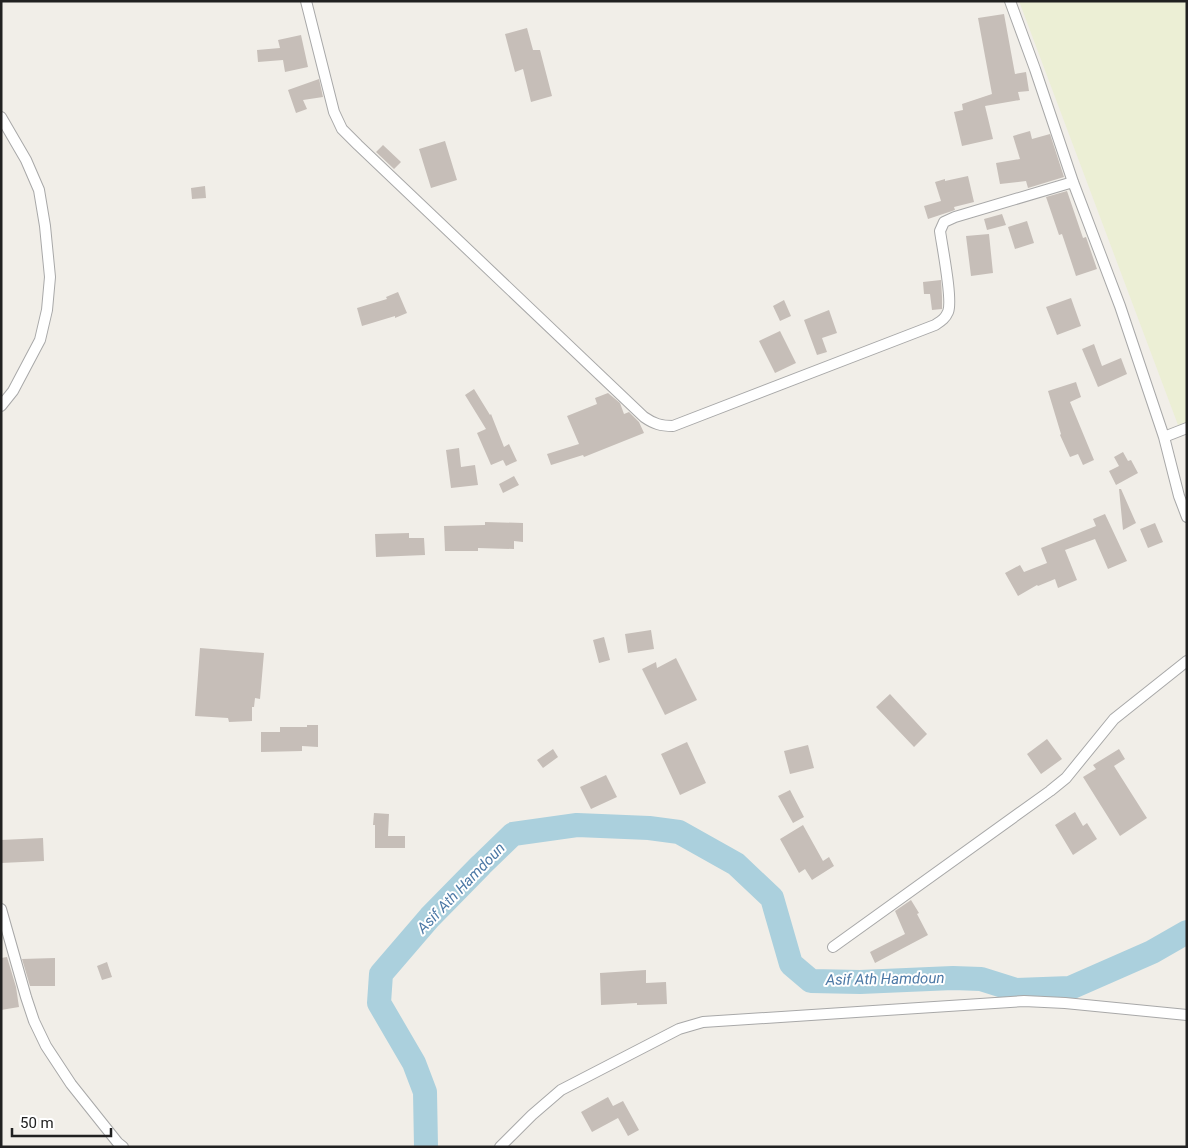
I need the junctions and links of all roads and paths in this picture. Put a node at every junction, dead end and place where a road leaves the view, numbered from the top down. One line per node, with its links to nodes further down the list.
1 (306, 1): 4 (street)
2 (1010, 1): 4 (street)
3 (1, 117): 5 (street)
4 (1073, 182): 7 (street)
5 (1, 406)
6 (1187, 428): 7 (street)
7 (1164, 437): 8 (street)
8 (1187, 518)
9 (1187, 662): 11 (street)
10 (1, 909): 13 (street)
11 (833, 947)
12 (1187, 1015): 14 (street)
13 (122, 1147)
14 (500, 1147)

